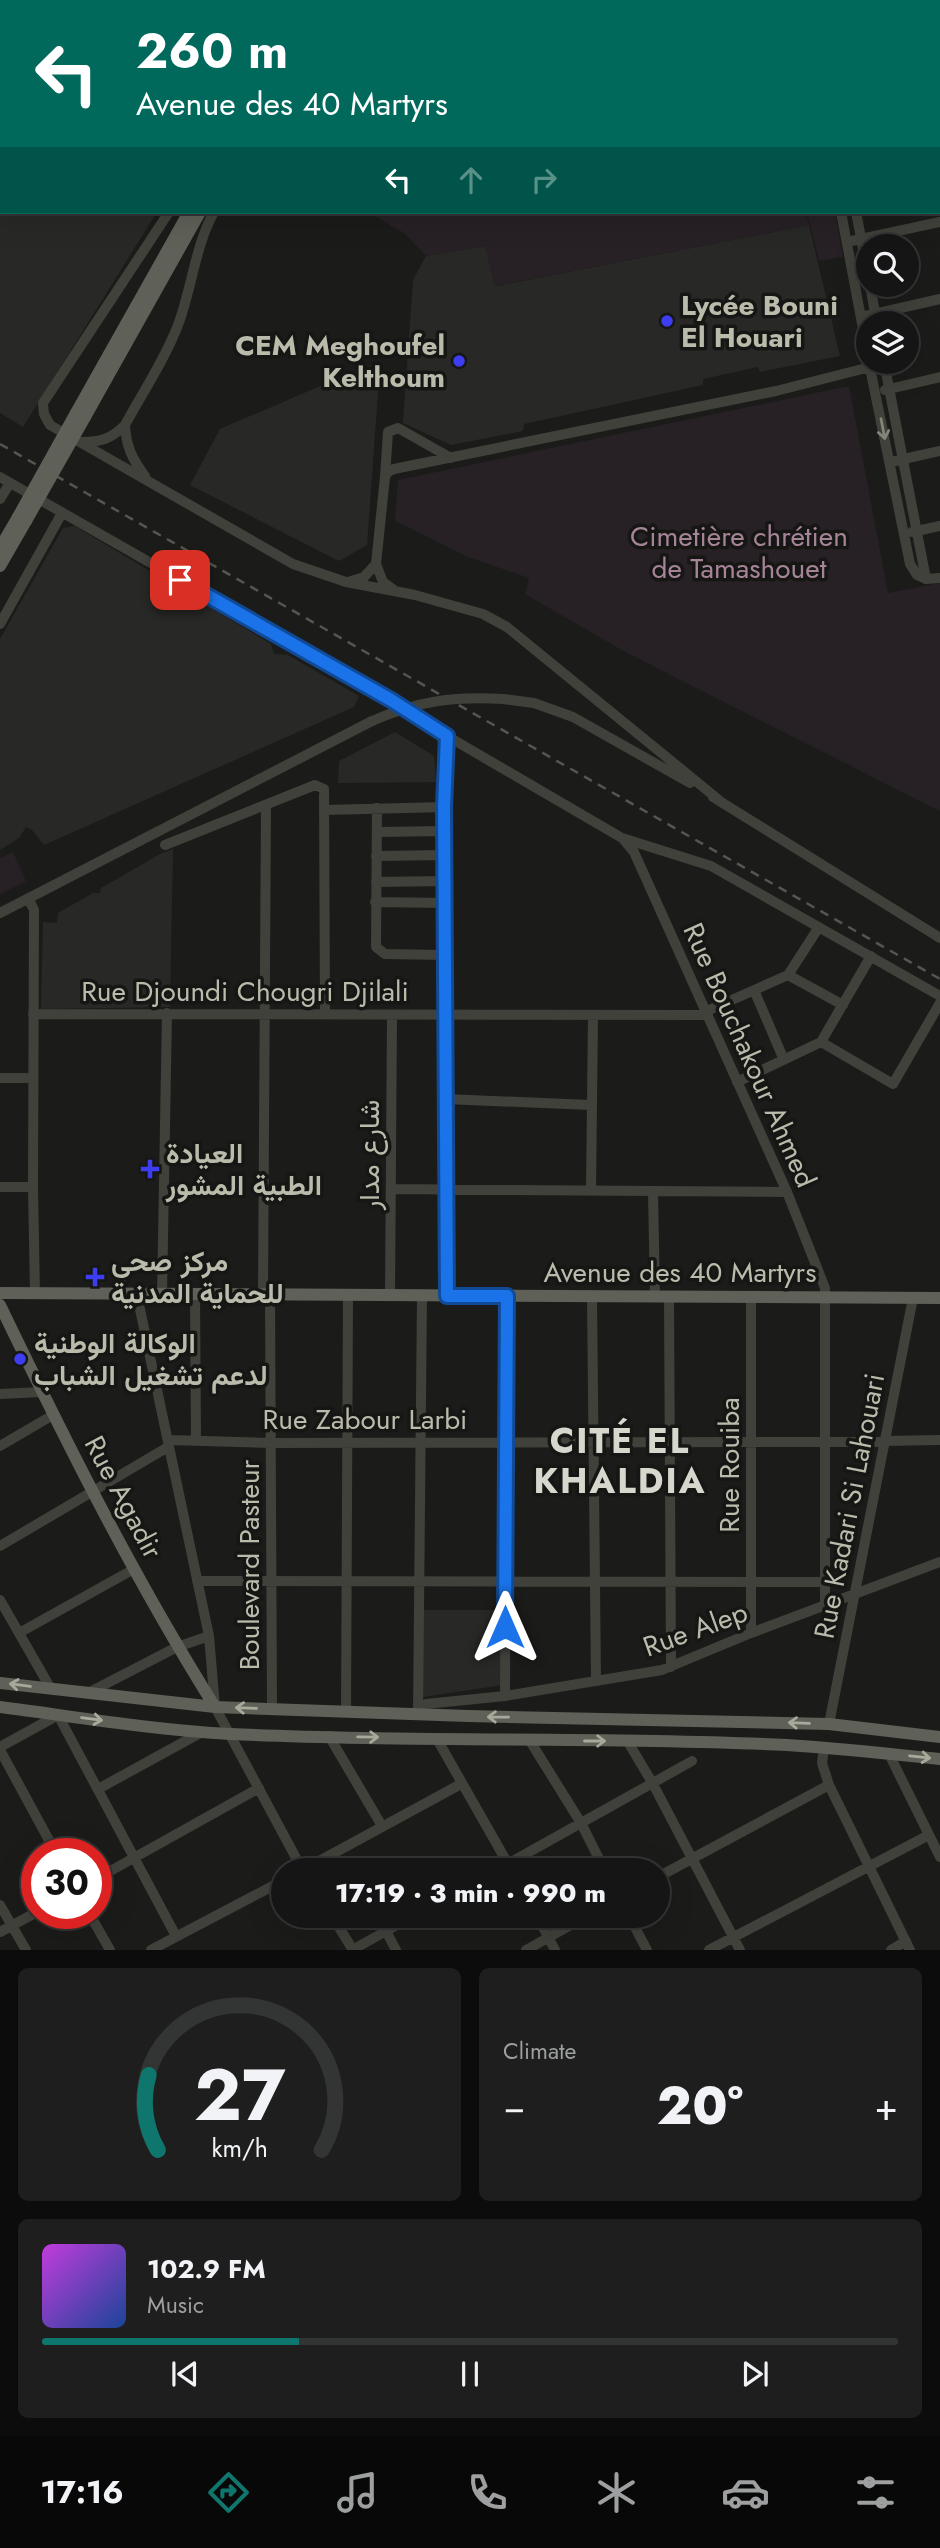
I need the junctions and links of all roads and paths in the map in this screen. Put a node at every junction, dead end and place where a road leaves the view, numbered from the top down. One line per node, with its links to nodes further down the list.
1 (168, 214): 23 (street)
2 (188, 214): 21 (main road)
3 (199, 214): 21 (main road)
4 (213, 214): 22 (street)
5 (841, 214): 11 (street)
6 (856, 214): 8 (street)
7 (940, 222): 9 (street)
8 (860, 234)
9 (884, 234)
10 (856, 240): 11 (street)
11 (847, 242): 13 (street)
12 (940, 299): 14 (street)
13 (860, 311)
14 (902, 311)
15 (856, 368): 25 (street)
16 (872, 374): 20 (street)
17 (886, 374): 19 (street)
18 (940, 377): 19 (street)
19 (889, 389): 20 (street); 26 (street)
20 (876, 392): 27 (street, one-way to 27)
21 (80, 415): 33 (main road, bridge)
22 (125, 425): 23 (street); 30 (street)
23 (78, 442): 30 (street)
24 (940, 451): 26 (street)
25 (451, 458): 28 (street); 28 (street)
26 (902, 459): 27 (street); 35 (street)
27 (889, 462): 36 (street)
28 (385, 477): 38 (street)
29 (5, 480): 31 (street); 32 (street)
30 (148, 481): 42 (street)
31 (0, 499)
32 (62, 513): 44 (street); 45 (street)
33 (22, 519): 37 (main road); 39 (main road)
34 (940, 526): 35 (street)
35 (917, 531): 36 (street); 41 (street)
36 (903, 534): 41 (street)
37 (0, 548)
38 (376, 564): 42 (street); 43 (street)
39 (0, 566)
40 (940, 578): 41 (street)
41 (926, 579)
42 (346, 582): 43 (street)
43 (396, 592): 46 (street)
44 (0, 624)
45 (447, 736): 48 (street); 53 (street)
46 (719, 800): 59 (street, bridge); 64 (street)
47 (266, 805): 50 (street); 54 (street); 76 (street, Boulevard Pasteur)
48 (444, 807): 49 (street); 51 (street)
49 (377, 808): 50 (street); 52 (street)
50 (324, 810): 75 (street)
51 (445, 831): 52 (street); 55 (street)
52 (377, 832): 56 (street)
53 (622, 838): 63 (street); 73 (street, Rue Bouchakour Ahmed)
54 (165, 845)
55 (445, 855): 56 (street); 57 (street)
56 (376, 856): 58 (street)
57 (445, 881): 58 (street); 61 (street)
58 (376, 882): 60 (street)
59 (29, 898): 62 (street); 74 (street)
60 (375, 902): 61 (street); 65 (street)
61 (445, 903): 65 (street)
62 (0, 913)
63 (818, 927): 66 (street); 67 (street)
64 (940, 937)
65 (445, 955): 78 (street)
66 (871, 956): 69 (street); 71 (street)
67 (788, 975): 68 (street); 71 (street)
68 (754, 990): 73 (street); 81 (street)
69 (940, 996)
70 (940, 1003): 80 (street)
71 (843, 1005): 80 (street)
72 (167, 1013): 74 (street, Rue Djoundi Chougri Djilali); 76 (street, Rue Djoundi Chougri Djilali); 99 (street)
73 (707, 1013): 79 (street, Rue Djoundi Chougri Djilali); 84 (street, Rue Bouchakour Ahmed)
74 (33, 1014): 83 (street)
75 (325, 1014): 76 (street, Rue Djoundi Chougri Djilali); 77 (street, Rue Djoundi Chougri Djilali)
76 (265, 1015): 97 (street, Boulevard Pasteur)
77 (392, 1015): 78 (street, Rue Djoundi Chougri Djilali); 89 (street, شارع مدار)
78 (445, 1015): 79 (street, Rue Djoundi Chougri Djilali); 85 (street)
79 (593, 1015): 86 (street)
80 (821, 1042): 81 (street)
81 (784, 1060): 84 (street)
82 (0, 1078): 83 (street)
83 (33, 1078): 88 (street)
84 (737, 1082): 93 (street, Rue Bouchakour Ahmed)
85 (445, 1099): 86 (street); 90 (street)
86 (591, 1105): 91 (street)
87 (0, 1187): 88 (street)
88 (33, 1187): 95 (street)
89 (391, 1189): 90 (street); 100 (street, شارع مدار)
90 (445, 1190): 91 (street); 103 (street)
91 (591, 1191): 92 (street)
92 (653, 1191): 93 (street); 107 (street)
93 (787, 1192): 109 (street, Rue Bouchakour Ahmed)
94 (0, 1293): 95 (main road, Avenue des 40 Martyrs)
95 (35, 1294): 98 (main road, Avenue des 40 Martyrs)
96 (195, 1294): 97 (main road, Avenue des 40 Martyrs); 99 (main road, Avenue des 40 Martyrs); 118 (street)
97 (266, 1294): 102 (main road, Avenue des 40 Martyrs); 127 (street, Boulevard Pasteur)
98 (137, 1295): 99 (main road, Avenue des 40 Martyrs); 126 (street)
99 (162, 1295)
100 (390, 1295): 101 (main road, Avenue des 40 Martyrs); 102 (main road, Avenue des 40 Martyrs)
101 (422, 1295): 103 (main road, Avenue des 40 Martyrs); 120 (street)
102 (348, 1296): 119 (street)
103 (447, 1296): 104 (main road, Avenue des 40 Martyrs)
104 (507, 1296): 106 (main road, Avenue des 40 Martyrs); 121 (street)
105 (751, 1296): 108 (main road, Avenue des 40 Martyrs); 109 (main road, Avenue des 40 Martyrs); 124 (street, Rue Rouiba)
106 (592, 1297): 107 (main road, Avenue des 40 Martyrs); 122 (street)
107 (655, 1297): 108 (main road, Avenue des 40 Martyrs)
108 (669, 1297): 123 (street)
109 (825, 1297): 110 (main road, Avenue des 40 Martyrs); 125 (street, Rue Bouchakour Ahmed)
110 (914, 1298): 111 (main road, Avenue des 40 Martyrs); 116 (street, Rue Kadari Si Lahouari)
111 (940, 1298)
112 (0, 1305): 113 (main road, Rue Agadir)
113 (42, 1392): 114 (street); 115 (main road, Rue Agadir)
114 (0, 1394)
115 (53, 1415): 128 (street); 129 (main road, Rue Agadir)
116 (885, 1440): 117 (street, Rue Zabour Larbi); 125 (street, Rue Zabour Larbi); 142 (street, Rue Kadari Si Lahouari)
117 (940, 1440)
118 (196, 1441): 126 (street, Rue Zabour Larbi); 127 (street, Rue Zabour Larbi)
119 (348, 1442): 120 (street, Rue Zabour Larbi); 127 (street, Rue Zabour Larbi); 135 (street)
120 (420, 1442): 121 (street, Rue Zabour Larbi); 136 (street)
121 (506, 1442): 122 (street, Rue Zabour Larbi); 137 (street)
122 (594, 1442): 123 (street, Rue Zabour Larbi); 138 (street)
123 (670, 1442): 124 (street, Rue Zabour Larbi); 139 (street)
124 (752, 1442): 125 (street, Rue Zabour Larbi); 140 (street, Rue Rouiba)
125 (826, 1442): 141 (street, Rue Bouchakour Ahmed)
126 (168, 1443): 129 (street); 134 (street)
127 (271, 1443): 133 (street, Boulevard Pasteur)
128 (0, 1446)
129 (92, 1492): 130 (street); 132 (main road, Rue Agadir)
130 (0, 1546)
131 (940, 1562): 142 (street, Rue Alep)
132 (134, 1569): 145 (street); 148 (main road, Rue Agadir)
133 (270, 1580): 134 (street); 135 (street); 157 (street, Boulevard Pasteur)
134 (197, 1581): 147 (street)
135 (347, 1581): 136 (street); 158 (street)
136 (419, 1581): 137 (street); 159 (street)
137 (505, 1581): 138 (street); 154 (street)
138 (594, 1582): 139 (street); 150 (street)
139 (669, 1582): 140 (street); 149 (street)
140 (751, 1582): 141 (street); 146 (street, Rue Rouiba)
141 (824, 1582): 144 (street, Rue Bouchakour Ahmed)
142 (854, 1596): 144 (street, Rue Alep); 161 (street, Rue Kadari Si Lahouari)
143 (0, 1600): 145 (street)
144 (825, 1605): 146 (street, Rue Alep)
145 (19, 1633): 152 (street)
146 (751, 1633): 149 (street, Rue Alep)
147 (209, 1636): 148 (street); 156 (street)
148 (177, 1647): 153 (street); 156 (main road, Rue Agadir)
149 (671, 1667): 150 (street, Rue Alep)
150 (596, 1681): 154 (street, Rue Alep)
151 (0, 1683): 152 (main road, one-way to 151)
152 (51, 1689): 153 (main road)
153 (88, 1693): 156 (main road)
154 (505, 1696): 159 (street, Rue Alep)
155 (0, 1707): 160 (main road)
156 (215, 1707): 157 (main road, one-way to 156); 163 (street)
157 (272, 1709): 158 (main road)
158 (346, 1712): 159 (main road)
159 (418, 1713): 161 (main road, one-way to 159)
160 (58, 1715): 162 (main road, one-way to 162); 169 (street); 178 (street)
161 (829, 1724): 165 (main road)
162 (202, 1732): 163 (main road); 178 (street)
163 (230, 1734): 164 (main road); 177 (street)
164 (329, 1736): 166 (main road, one-way to 166); 180 (street)
165 (940, 1737)
166 (437, 1739): 167 (main road); 174 (street)
167 (530, 1741): 168 (main road, one-way to 168); 179 (street)
168 (628, 1742): 170 (main road); 175 (street)
169 (0, 1748): 182 (street)
170 (824, 1748): 171 (main road); 176 (street)
171 (889, 1754): 172 (main road, one-way to 172); 181 (street)
172 (940, 1759)
173 (692, 1761): 175 (street)
174 (461, 1784): 180 (street); 187 (street)
175 (653, 1784): 179 (street); 190 (street)
176 (829, 1784): 190 (street); 191 (street)
177 (259, 1788): 183 (street); 185 (street)
178 (98, 1789): 183 (street)
179 (581, 1822): 188 (street); 189 (street)
180 (382, 1826): 186 (street)
181 (929, 1835): 184 (street); 191 (street)
182 (49, 1838)
183 (135, 1857): 192 (street); 206 (street)
184 (940, 1857)
185 (295, 1858)
186 (325, 1858)
187 (505, 1858)
188 (524, 1858)
189 (599, 1858)
190 (691, 1859): 193 (street); 208 (street)
191 (869, 1865): 208 (street); 209 (street)
192 (112, 1870)
193 (670, 1870)
194 (271, 1887): 206 (street)
195 (0, 1905): 197 (street)
196 (21, 1921): 197 (street)
197 (12, 1926): 205 (street); 212 (street)
198 (340, 1928): 211 (street)
199 (391, 1928): 204 (street)
200 (543, 1928): 207 (street)
201 (565, 1928): 207 (street)
202 (635, 1928): 217 (street)
203 (98, 1929): 213 (street)
204 (386, 1931): 211 (street); 214 (street)
205 (0, 1932)
206 (176, 1936): 210 (street)
207 (548, 1937): 215 (street); 216 (street)
208 (733, 1937): 218 (street); 219 (street)
209 (908, 1945): 220 (street)
210 (154, 1949)
211 (353, 1949)
212 (26, 1950)
213 (110, 1950)
214 (396, 1950)
215 (526, 1950)
216 (555, 1950)
217 (647, 1950)
218 (709, 1950)
219 (740, 1950)
220 (891, 1950)

